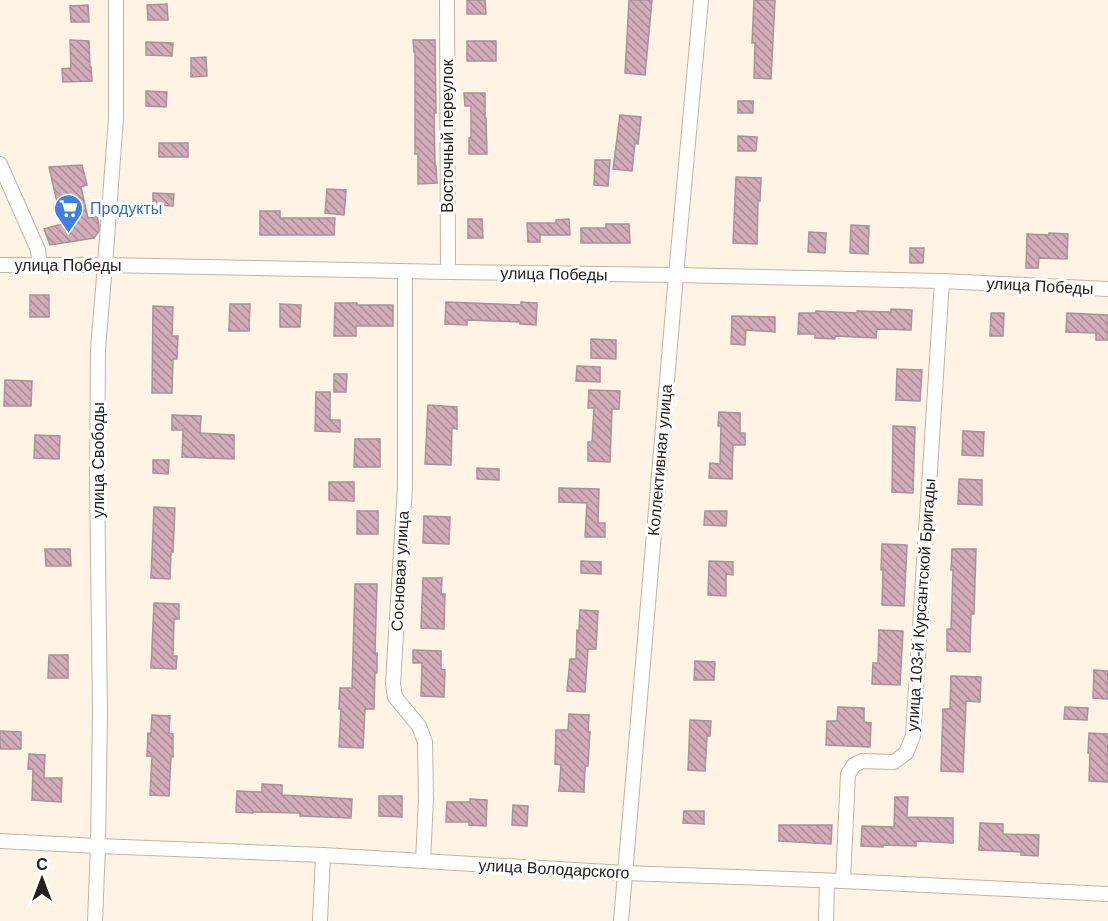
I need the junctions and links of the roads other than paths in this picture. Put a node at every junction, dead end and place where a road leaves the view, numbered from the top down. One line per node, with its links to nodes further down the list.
1 (116, 0): 6 (street, улица Свободы)
2 (447, 0): 9 (street, Восточный переулок)
3 (701, 0): 10 (street, Коллективная улица)
4 (0, 164): 7 (street)
5 (0, 265): 7 (street, улица Победы)
6 (105, 265): 7 (street, улица Победы); 8 (street, улица Победы); 14 (street, улица Свободы)
7 (40, 266)
8 (405, 272): 9 (street, улица Победы); 16 (street, Сосновая улица)
9 (448, 272): 10 (street, улица Победы)
10 (676, 275): 11 (street, улица Победы); 17 (street, Коллективная улица)
11 (942, 281): 12 (street, улица Победы); 19 (street, улица 103-й Курсантской Бригады)
12 (1108, 289)
13 (0, 841): 14 (street, улица Володарского)
14 (98, 846): 15 (street, улица Володарского); 21 (street, улица Свободы)
15 (323, 855): 16 (street, улица Володарского); 22 (street)
16 (423, 861): 17 (street, улица Володарского)
17 (625, 873): 18 (street, улица Володарского); 23 (street, Коллективная улица)
18 (827, 881): 19 (street, улица Володарского); 24 (street)
19 (843, 881): 20 (street, улица Володарского)
20 (1108, 894)
21 (95, 921)
22 (320, 921)
23 (621, 921)
24 (826, 921)

